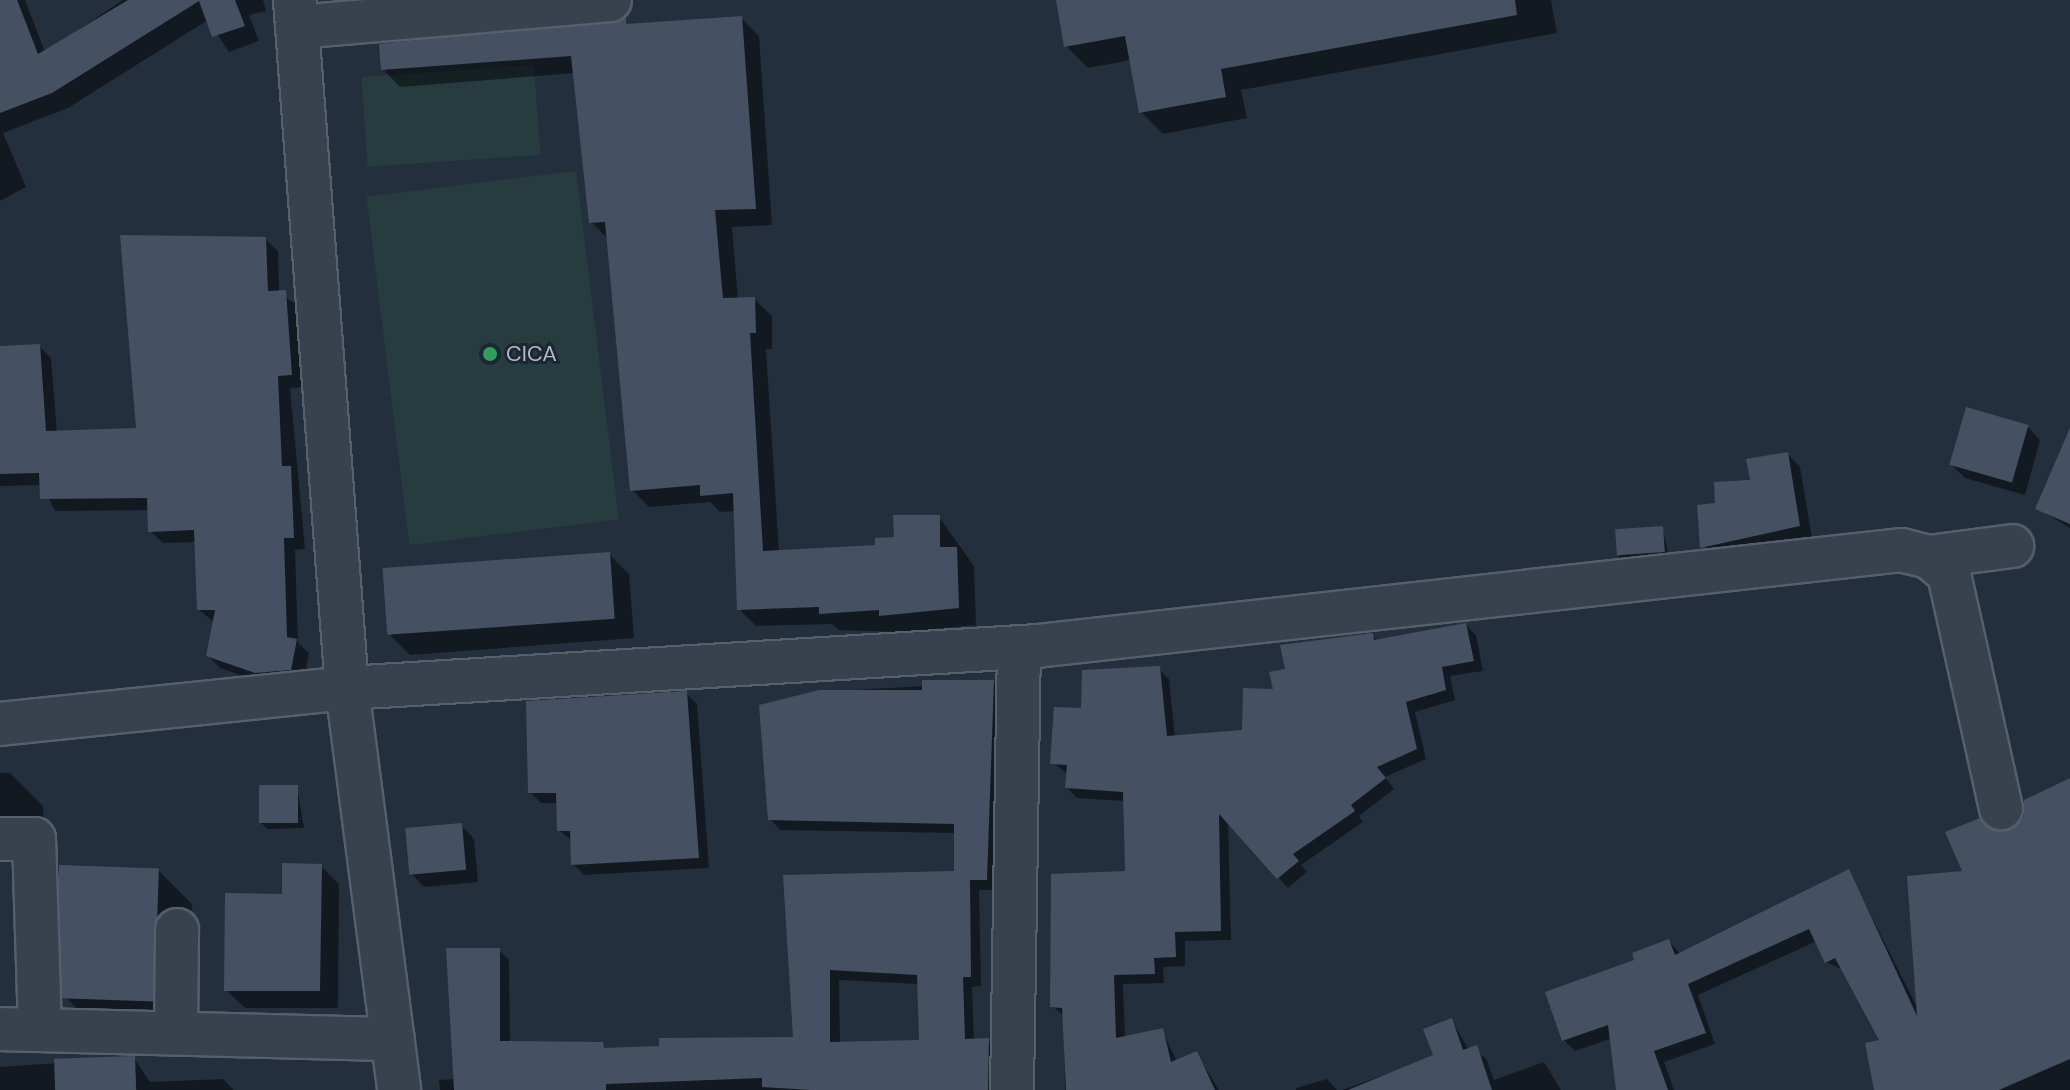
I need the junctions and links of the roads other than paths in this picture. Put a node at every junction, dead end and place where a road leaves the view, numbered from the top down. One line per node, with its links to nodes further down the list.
1 (610, 0): 2 (street)
2 (296, 14): 6 (street)
3 (2012, 546): 4 (street)
4 (1929, 557): 5 (street); 8 (street)
5 (1019, 647): 6 (street); 15 (street)
6 (347, 688): 7 (street); 13 (street)
7 (0, 724)
8 (2001, 808)
9 (0, 839): 11 (street)
10 (177, 930): 12 (street)
11 (20, 1028): 12 (street)
12 (176, 1032): 13 (street)
13 (393, 1039): 14 (street)
14 (399, 1090)
15 (1012, 1090)

